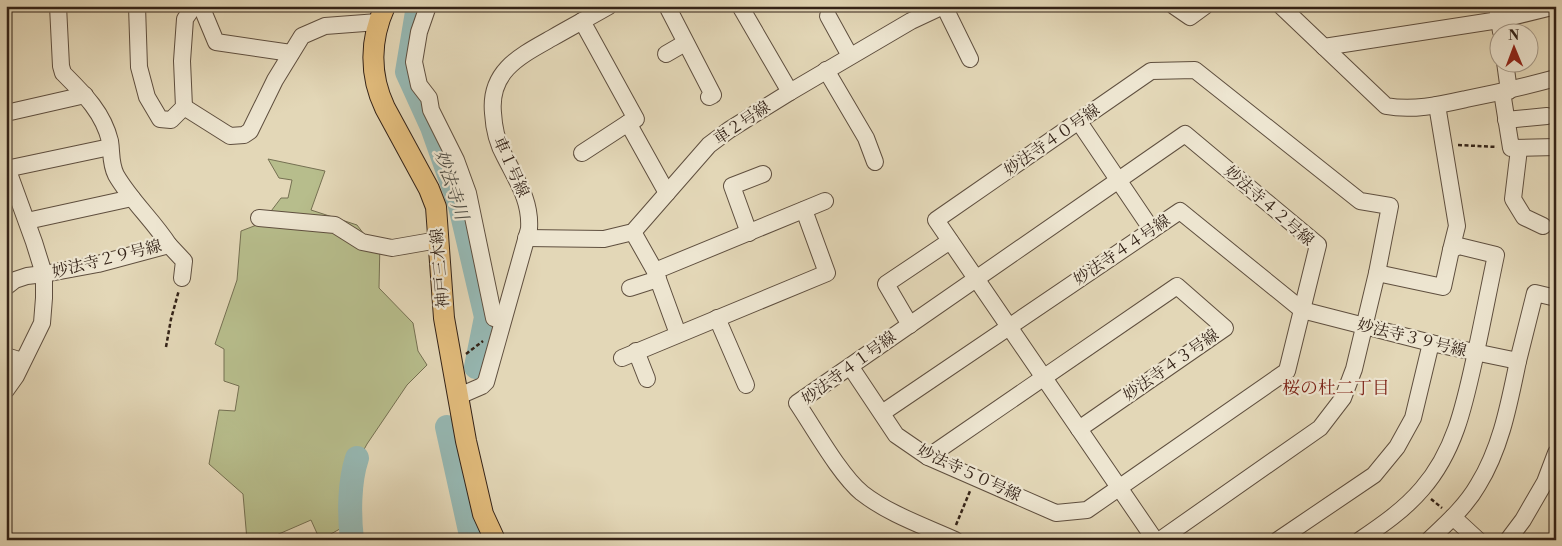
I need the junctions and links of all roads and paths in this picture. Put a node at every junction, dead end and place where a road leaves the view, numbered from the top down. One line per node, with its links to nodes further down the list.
1 (58, 6): 30 (street, 妙法寺２９号線)
2 (136, 6): 33 (street)
3 (194, 6): 33 (street)
4 (201, 6): 21 (street)
5 (428, 6): 74 (street)
6 (609, 6): 18 (street, 車１号線)
7 (667, 6): 19 (street)
8 (740, 6): 29 (street)
9 (944, 6): 14 (street, 車２号線); 24 (street)
10 (1174, 6): 11 (street)
11 (1205, 6)
12 (1281, 6): 20 (street)
13 (1556, 6): 17 (street)
14 (908, 13): 23 (street, 車２号線)
15 (382, 14): 21 (street); 60 (main road, 神戸三木線)
16 (828, 16): 23 (street)
17 (1499, 20): 20 (street)
18 (582, 21): 38 (street); 59 (street, 車１号線)
19 (685, 43): 22 (street); 31 (street)
20 (1324, 47): 32 (street)
21 (291, 53): 33 (street)
22 (666, 54)
23 (850, 56): 25 (street, 車２号線)
24 (970, 59)
25 (826, 70): 29 (street, 車２号線); 45 (street)
26 (1505, 72): 28 (street)
27 (1556, 78): 28 (street)
28 (1505, 91): 32 (street); 36 (street)
29 (790, 92): 49 (street, 車２号線)
30 (85, 95): 34 (street); 41 (street, 妙法寺２９号線)
31 (710, 97)
32 (1437, 105): 39 (street)
33 (184, 107)
34 (6, 113)
35 (1547, 116): 36 (street)
36 (1506, 120): 43 (street)
37 (1079, 122): 48 (street); 61 (street, 妙法寺４０号線); 64 (street, 妙法寺４０号線)
38 (628, 124): 44 (street); 49 (street)
39 (1444, 145): 40 (path); 63 (street)
40 (1481, 145)
41 (110, 147): 46 (street); 50 (street, 妙法寺２９号線)
42 (1556, 147): 43 (street)
43 (1519, 149): 55 (street)
44 (582, 153)
45 (875, 162)
46 (7, 168): 54 (street, 妙法寺２９号線)
47 (763, 174): 58 (street)
48 (1119, 180): 56 (street); 68 (street, 妙法寺４２号線); 72 (street, 妙法寺４２号線)
49 (667, 193): 57 (street, 車２号線)
50 (132, 198): 54 (street); 62 (street, 妙法寺２９号線)
51 (824, 201): 52 (street)
52 (804, 210): 58 (street); 73 (street)
53 (258, 218): 60 (street)
54 (27, 221): 65 (street, 妙法寺２９号線)
55 (1544, 226)
56 (1152, 230): 72 (street, 妙法寺４４号線); 77 (street, 妙法寺４４号線)
57 (633, 232): 59 (street); 66 (street)
58 (749, 233): 66 (street)
59 (526, 238): 74 (street, 車１号線)
60 (438, 240): 90 (main road, 神戸三木線)
61 (950, 241): 68 (street, 妙法寺４０号線); 75 (street)
62 (169, 245): 65 (street, 妙法寺２９号線); 67 (street)
63 (1450, 250): 64 (street); 81 (street)
64 (1377, 273): 76 (street, 妙法寺４０号線)
65 (44, 274): 69 (street); 83 (street, 妙法寺２９号線)
66 (656, 275): 70 (street); 78 (street)
67 (182, 278): 80 (path)
68 (976, 279): 75 (street, 妙法寺４１号線); 77 (street, 妙法寺４０号線)
69 (6, 287)
70 (630, 288)
71 (1556, 298): 84 (street)
72 (1302, 310): 76 (street, 妙法寺３９号線); 96 (street, 妙法寺４２号線)
73 (717, 318): 78 (street); 88 (street)
74 (502, 321): 90 (street, 車１号線)
75 (910, 325): 85 (street, 妙法寺４１号線)
76 (1364, 326): 79 (street, 妙法寺３９号線); 102 (street, 妙法寺４０号線)
77 (1009, 327): 86 (street, 妙法寺４０号線); 91 (street, 妙法寺４４号線)
78 (678, 334): 87 (street)
79 (1431, 343): 81 (street, 妙法寺３９号線); 103 (street)
80 (166, 347)
81 (1476, 353): 84 (street); 104 (street, 妙法寺３９号線)
82 (6, 356): 83 (street)
83 (22, 361): 89 (street, 妙法寺２９号線)
84 (1518, 361): 98 (street)
85 (850, 366): 91 (street, 妙法寺５０号線); 99 (street, 妙法寺４１号線)
86 (1043, 377): 92 (street, 妙法寺４０号線); 92 (street, 妙法寺４３号線); 94 (street)
87 (647, 379)
88 (746, 385)
89 (6, 390)
90 (459, 396): 100 (main road, 神戸三木線)
91 (882, 414): 94 (street, 妙法寺５０号線)
92 (1079, 429): 96 (street, 妙法寺４０号線)
93 (1556, 453): 107 (street)
94 (928, 457): 95 (street, 妙法寺５０号線)
95 (975, 478): 96 (street, 妙法寺５０号線); 99 (path)
96 (1119, 488): 101 (street, 妙法寺４０号線)
97 (1428, 496): 98 (path)
98 (1453, 517): 105 (street); 106 (street)
99 (953, 539)
100 (494, 540)
101 (1155, 540)
102 (1160, 540)
103 (1278, 540)
104 (1360, 540)
105 (1429, 540)
106 (1478, 540)
107 (1508, 540)

